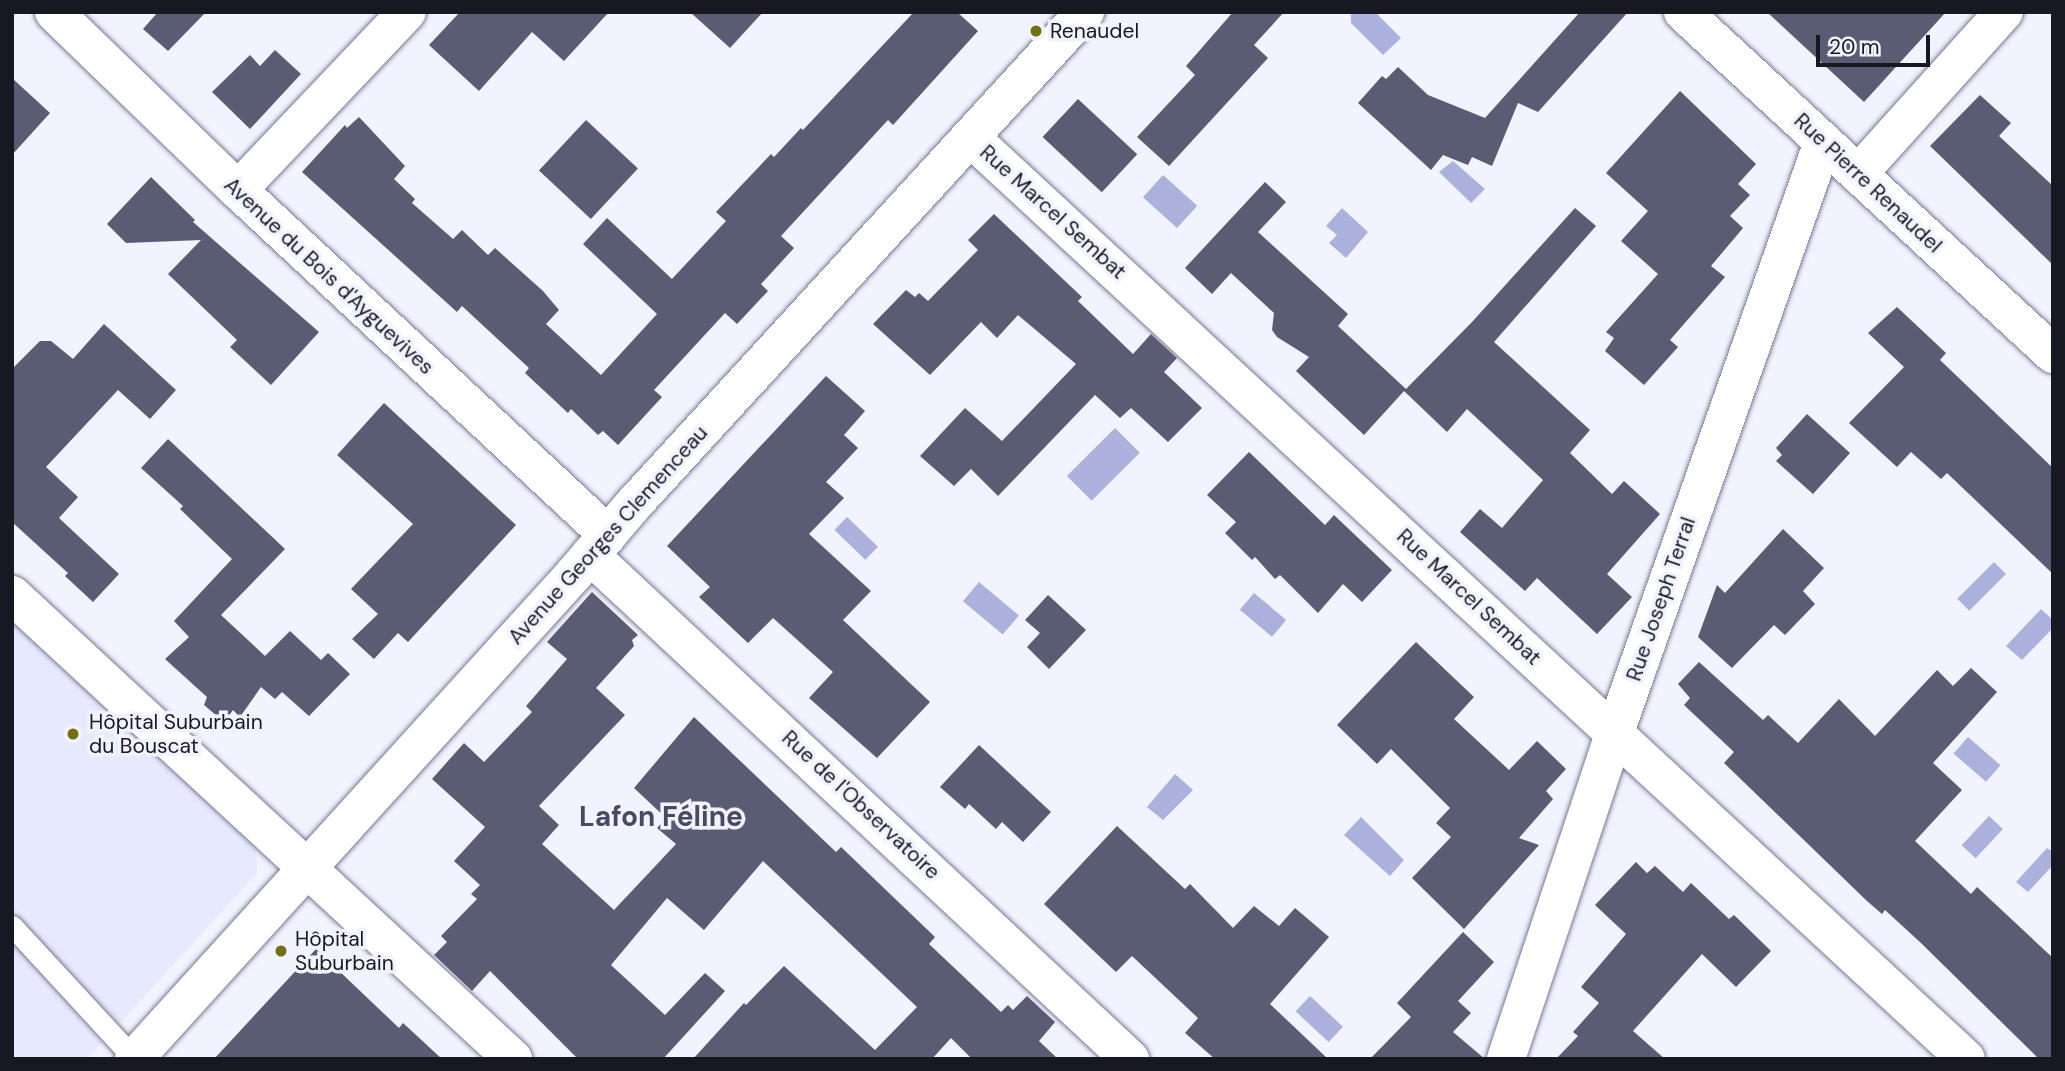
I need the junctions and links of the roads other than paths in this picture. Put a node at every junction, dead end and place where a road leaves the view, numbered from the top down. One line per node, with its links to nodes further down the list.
1 (54, 12): 9 (street, Avenue du Bois d'Ayguevives)
2 (407, 12): 9 (street)
3 (1085, 12): 6 (street, Avenue Georges Clemenceau)
4 (1683, 12): 7 (street, Rue Pierre Renaudel)
5 (2004, 12): 8 (street)
6 (970, 137): 11 (street, Avenue Georges Clemenceau); 13 (street, Rue Marcel Sembat)
7 (1823, 142): 8 (street, Rue Pierre Renaudel); 13 (street, Rue Joseph Terral)
8 (1858, 174): 10 (street, Rue Pierre Renaudel)
9 (238, 190): 11 (street, Avenue du Bois d'Ayguevives)
10 (2053, 354)
11 (599, 545): 14 (street, Avenue Georges Clemenceau); 18 (street, Rue de l'Observatoire)
12 (12, 595): 14 (street)
13 (1615, 732): 19 (street, Rue Joseph Terral); 20 (street, Rue Marcel Sembat)
14 (308, 869): 16 (street, Avenue Georges Clemenceau); 17 (street)
15 (12, 926): 16 (lane)
16 (134, 1058)
17 (513, 1059)
18 (1130, 1059)
19 (1506, 1059)
20 (1966, 1059)

